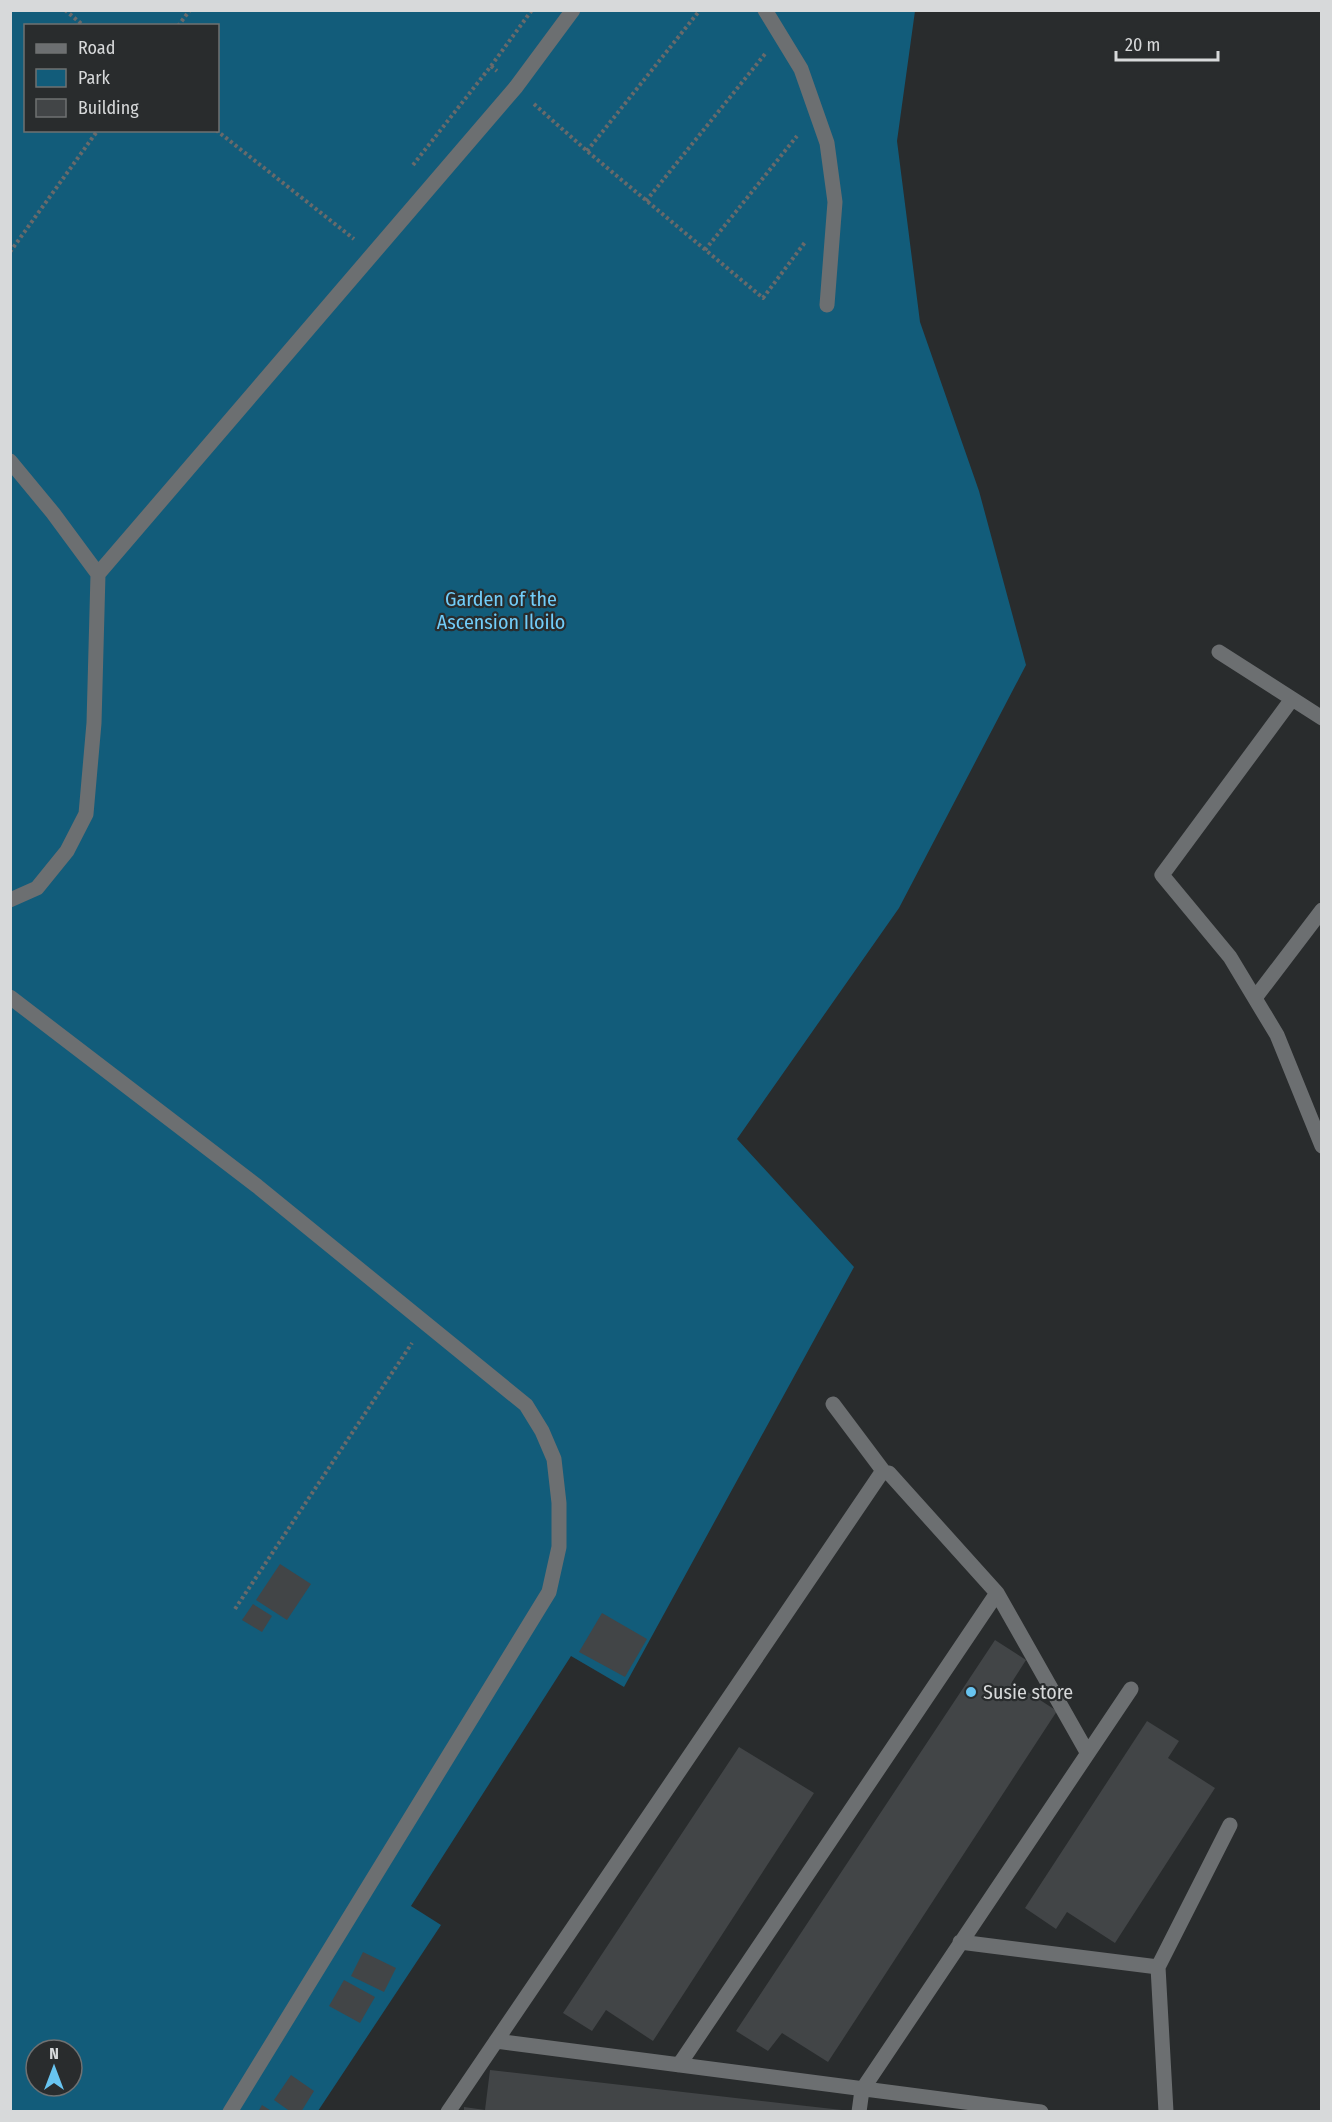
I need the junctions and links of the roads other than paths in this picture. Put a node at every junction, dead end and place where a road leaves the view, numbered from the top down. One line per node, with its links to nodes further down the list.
1 (765, 10): 3 (street)
2 (563, 14): 5 (street)
3 (827, 304)
4 (10, 461): 5 (street)
5 (98, 574): 9 (street)
6 (1219, 652): 7 (street)
7 (1292, 699): 8 (street); 12 (street)
8 (1322, 718)
9 (10, 900)
10 (1322, 910): 12 (street)
11 (10, 997): 25 (street)
12 (1255, 998): 13 (street)
13 (1322, 1146)
14 (833, 1404): 15 (street)
15 (884, 1473): 16 (street); 22 (street)
16 (997, 1593): 18 (street); 23 (street)
17 (1131, 1689): 18 (street)
18 (1087, 1752): 20 (street)
19 (1230, 1825): 21 (street)
20 (960, 1942): 21 (street); 24 (street)
21 (1158, 1967): 29 (street)
22 (496, 2041): 23 (street); 26 (street)
23 (679, 2065): 24 (street)
24 (862, 2090): 27 (street); 28 (street)
25 (231, 2112)
26 (448, 2112)
27 (859, 2112)
28 (1041, 2112)
29 (1166, 2112)

